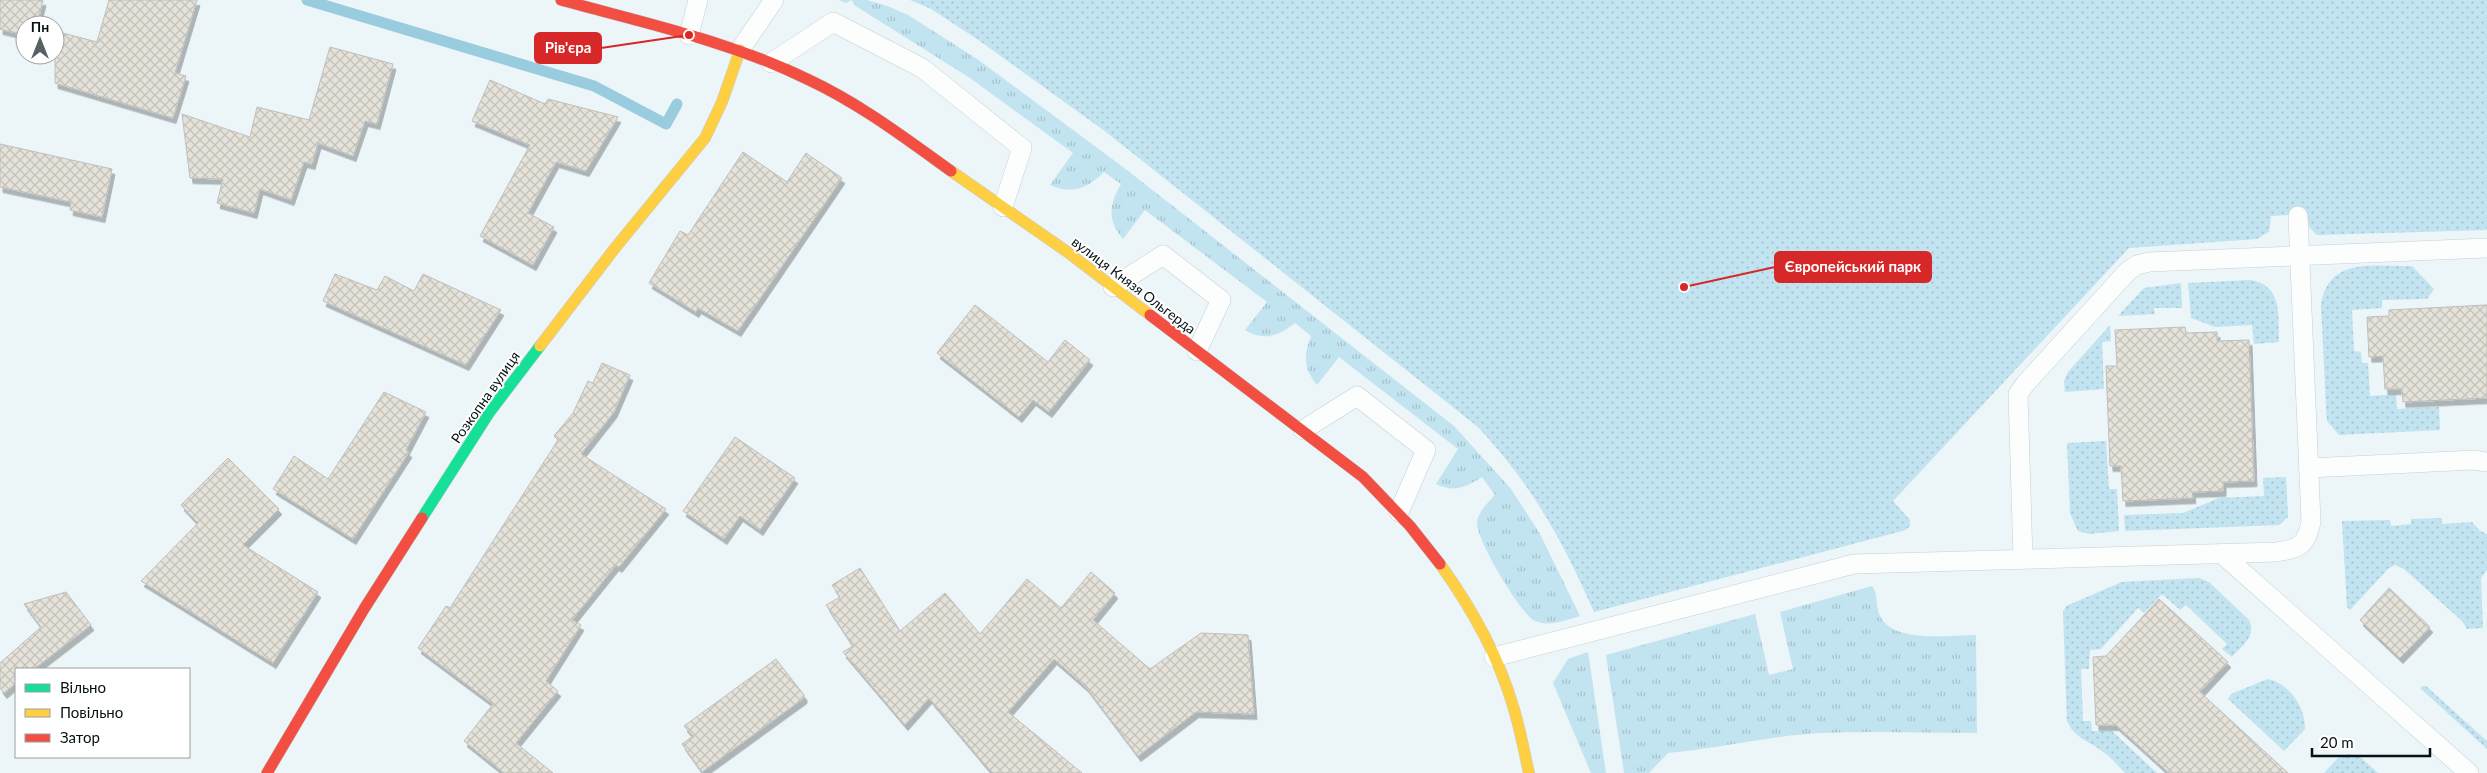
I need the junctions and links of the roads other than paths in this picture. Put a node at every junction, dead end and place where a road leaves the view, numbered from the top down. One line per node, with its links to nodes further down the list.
1 (561, 0): 4 (main road, вулиця Князя Ольгерда)
2 (698, 0): 5 (lane)
3 (774, 0): 6 (lane)
4 (603, 6): 5 (main road, вулиця Князя Ольгерда)
5 (688, 35): 6 (main road, вулиця Князя Ольгерда)
6 (740, 50): 7 (main road, вулиця Князя Ольгерда); 21 (main road, Розкопна вулиця)
7 (772, 64): 8 (main road, вулиця Князя Ольгерда); 8 (lane)
8 (1003, 207): 12 (main road, вулиця Князя Ольгерда)
9 (2298, 216): 11 (lane)
10 (2487, 248): 11 (lane)
11 (2300, 254): 16 (lane); 19 (lane)
12 (1113, 287): 13 (main road, вулиця Князя Ольгерда); 13 (lane)
13 (1197, 351): 14 (main road, вулиця Князя Ольгерда)
14 (1303, 430): 17 (main road, вулиця Князя Ольгерда); 17 (lane)
15 (2487, 462): 16 (lane)
16 (2309, 468): 18 (lane)
17 (1399, 512): 20 (main road, вулиця Князя Ольгерда)
18 (2222, 554): 19 (lane); 23 (lane)
19 (2024, 559): 20 (lane)
20 (1494, 658): 22 (main road, вулиця Князя Ольгерда)
21 (267, 773)
22 (1528, 773)
23 (2469, 773)

